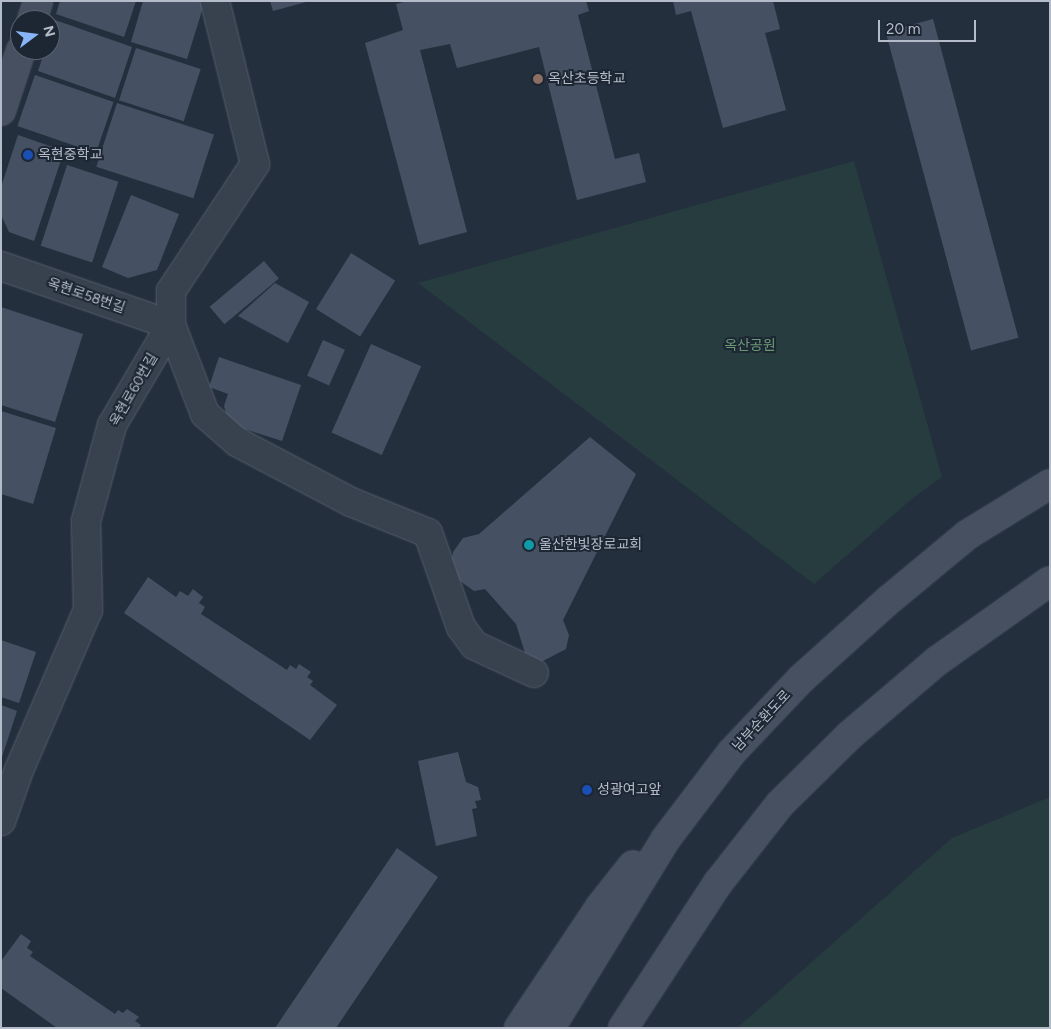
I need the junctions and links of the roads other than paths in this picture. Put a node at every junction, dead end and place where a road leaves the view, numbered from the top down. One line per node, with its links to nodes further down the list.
1 (215, 1): 5 (street)
2 (13, 60): 3 (main road)
3 (1, 111)
4 (1, 266): 5 (street, 옥현로58번길)
5 (172, 325): 8 (street); 11 (street, 옥현로60번길)
6 (1050, 484): 9 (main road, 남부순환도로)
7 (1050, 581): 10 (main road)
8 (534, 673)
9 (731, 753): 12 (main road); 13 (main road, 남부순환도로)
10 (780, 804): 14 (main road); 15 (main road)
11 (1, 821)
12 (519, 1028)
13 (550, 1028)
14 (623, 1028)
15 (640, 1028)

